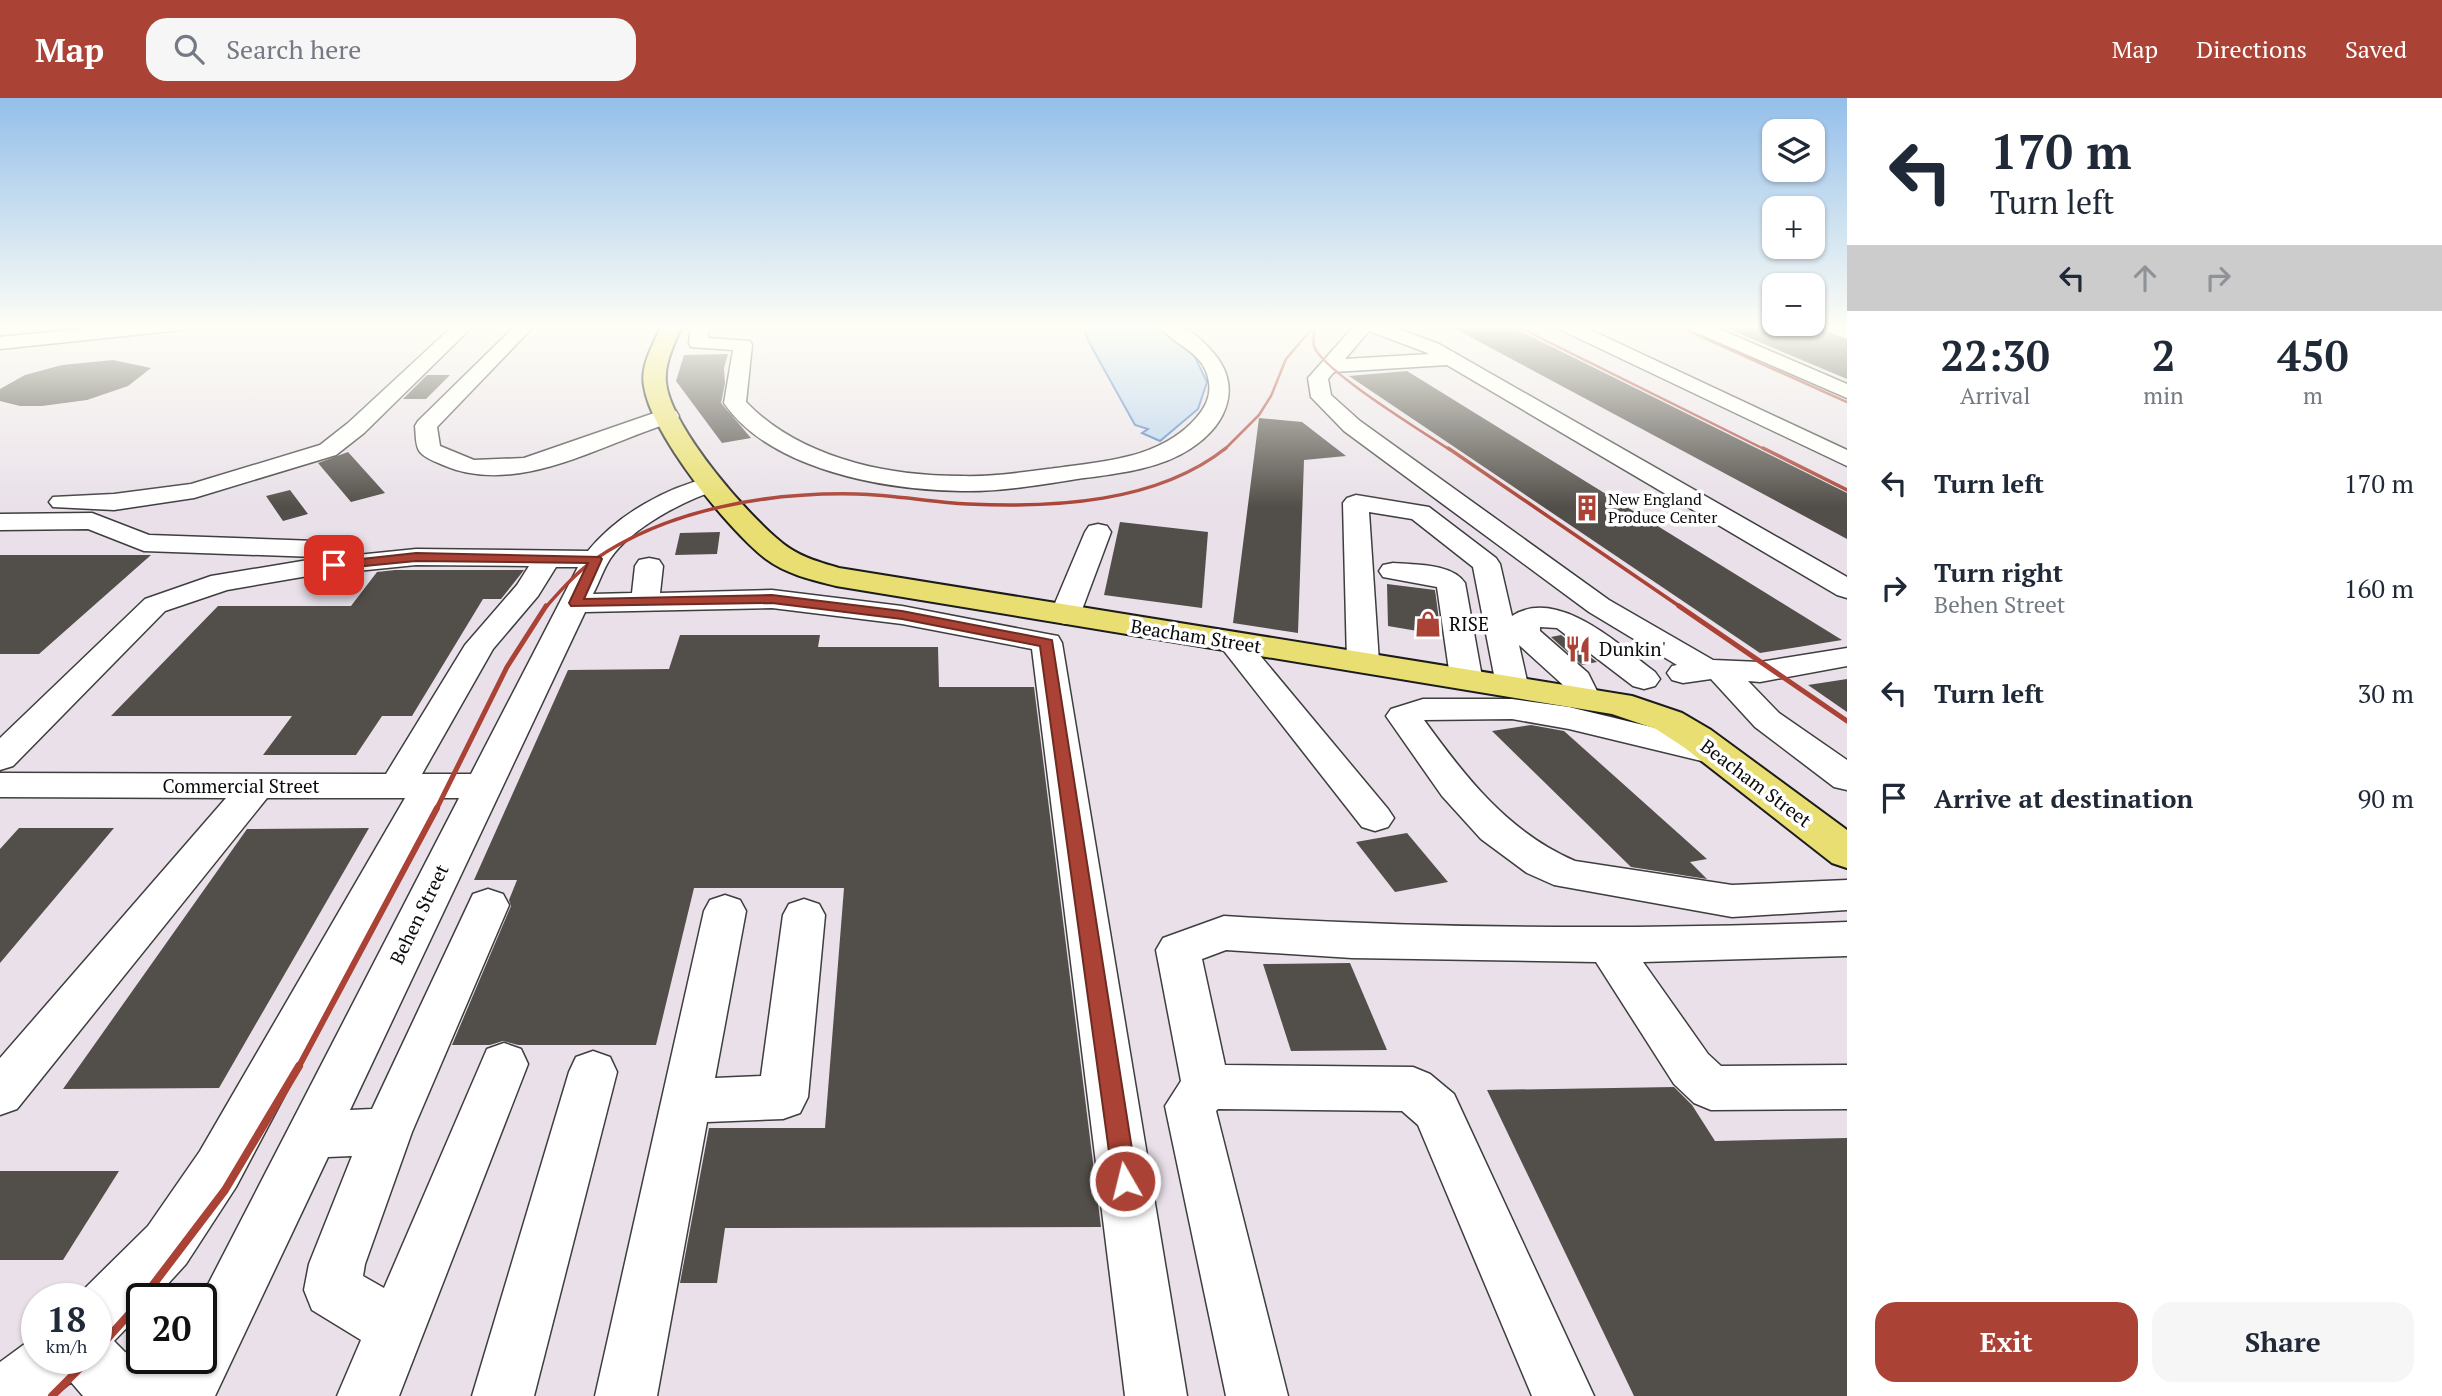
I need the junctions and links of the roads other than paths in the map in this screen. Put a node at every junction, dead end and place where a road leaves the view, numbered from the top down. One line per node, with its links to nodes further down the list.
1 (401, 386): 12 (street)
2 (466, 386): 9 (street)
3 (656, 386): 9 (main road, Beacham Street)
4 (737, 386): 5 (street)
5 (1220, 386)
6 (1319, 386): 25 (street)
7 (1498, 386): 18 (street)
8 (1693, 386): 10 (street)
9 (668, 416): 11 (main road, Beacham Street)
10 (1847, 458)
11 (711, 484): 15 (street); 21 (main road, Beacham Street)
12 (0, 502)
13 (0, 522): 15 (street)
14 (1098, 532): 20 (street)
15 (604, 549): 16 (street); 19 (street, Behen Street)
16 (548, 558): 31 (street); 35 (street)
17 (1393, 571): 26 (street)
18 (1847, 589)
19 (575, 603): 21 (street); 36 (street, Behen Street)
20 (1065, 615): 21 (main road, Beacham Street); 22 (main road, Beacham Street)
21 (1006, 620): 61 (street)
22 (1232, 642): 24 (main road, Beacham Street); 37 (street)
23 (1847, 657): 25 (street)
24 (1363, 662): 26 (main road, Beacham Street); 27 (street)
25 (1713, 669): 28 (street); 32 (street)
26 (1466, 677): 27 (main road, Beacham Street)
27 (1512, 685): 29 (main road, Beacham Street)
28 (1640, 694): 29 (main road, Beacham Street); 29 (street); 30 (main road, Beacham Street)
29 (1584, 697)
30 (1718, 754): 38 (main road, Beacham Street); 39 (street)
31 (0, 758)
32 (1847, 778)
33 (0, 785): 34 (street, Commercial Street)
34 (257, 786): 35 (street, Commercial Street); 49 (street)
35 (413, 786): 36 (street, Commercial Street); 53 (street)
36 (483, 786): 52 (street, Behen Street)
37 (1376, 818)
38 (1847, 852)
39 (1847, 895)
40 (488, 905): 51 (street)
41 (725, 911): 50 (street)
42 (804, 915): 50 (street)
43 (1847, 939): 44 (street)
44 (1608, 945): 47 (street); 48 (street)
45 (504, 1064): 54 (street)
46 (593, 1072): 59 (street)
47 (1206, 1087): 62 (street); 63 (street)
48 (1847, 1087)
49 (0, 1093)
50 (686, 1101): 60 (street)
51 (387, 1132): 52 (street); 54 (street)
52 (310, 1134): 56 (street, Behen Street)
53 (112, 1302)
54 (396, 1328): 58 (street)
55 (34, 1374): 57 (street)
56 (137, 1386)
57 (6, 1396)
58 (368, 1396)
59 (503, 1396)
60 (626, 1396)
61 (1156, 1396)
62 (1256, 1396)
63 (1563, 1396)

